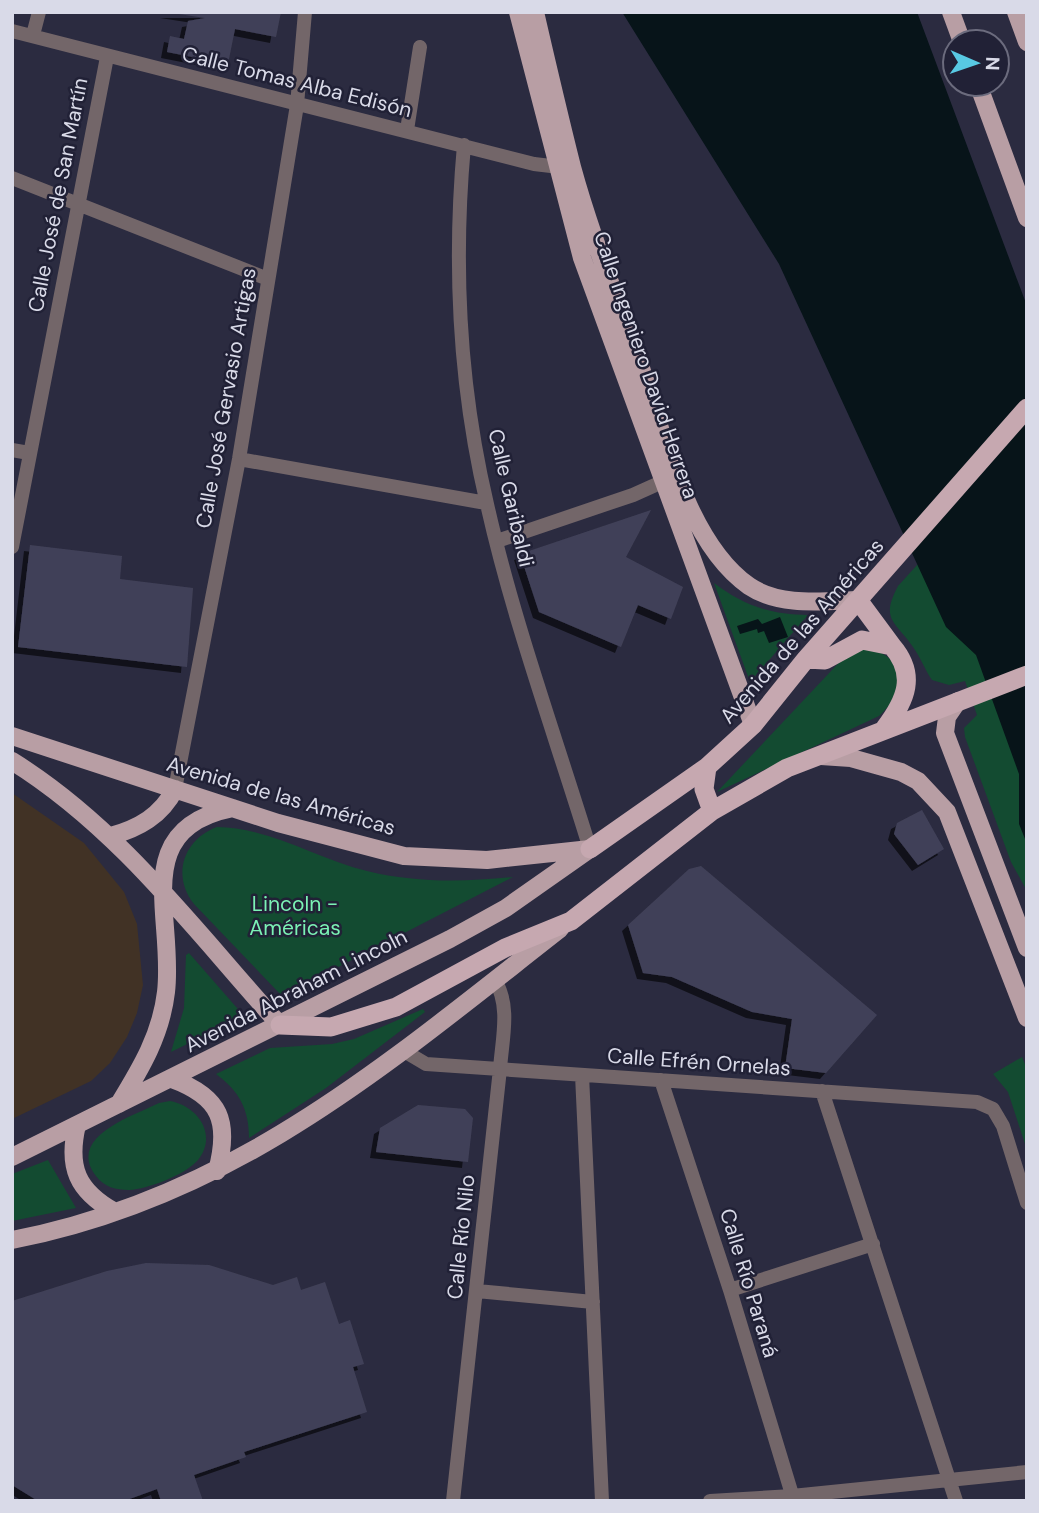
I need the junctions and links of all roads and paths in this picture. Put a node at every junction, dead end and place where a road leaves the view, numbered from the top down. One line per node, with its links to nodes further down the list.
1 (39, 12): 7 (street)
2 (305, 12): 12 (street, Calle José Gervasio Artigas)
3 (518, 12): 15 (main road, Calle Ingeniero David Herrera)
4 (535, 12): 15 (main road, Calle Ingeniero David Herrera)
5 (1016, 12): 8 (main road)
6 (12, 31): 7 (street, Calle Tomas Alba Edisón)
7 (33, 35): 10 (street, Calle Tomas Alba Edisón)
8 (1027, 42)
9 (420, 47): 13 (street)
10 (107, 57): 12 (street, Calle Tomas Alba Edisón); 17 (street, Calle José de San Martín)
11 (983, 98): 18 (main road)
12 (297, 105): 13 (street, Calle Tomas Alba Edisón); 19 (street, Calle José Gervasio Artigas)
13 (407, 130): 14 (street, Calle Tomas Alba Edisón)
14 (464, 145): 15 (street, Calle Tomas Alba Edisón); 25 (street, Calle Garibaldi)
15 (565, 168): 24 (main road, Calle Ingeniero David Herrera)
16 (12, 178): 17 (street)
17 (78, 204): 19 (street); 22 (street, Calle José de San Martín)
18 (1027, 218)
19 (268, 279): 23 (street, Calle José Gervasio Artigas)
20 (1027, 408): 30 (highway, Avenida de las Américas)
21 (12, 450): 22 (street)
22 (29, 453): 29 (street, Calle José de San Martín)
23 (239, 459): 25 (street); 41 (street, Calle José Gervasio Artigas)
24 (670, 479): 26 (main road, Calle Ingeniero David Herrera); 27 (main road, Calle Ingeniero David Herrera); 28 (street)
25 (486, 503): 28 (street, Calle Garibaldi)
26 (696, 520): 27 (main road); 30 (main road, Calle Ingeniero David Herrera)
27 (679, 527): 35 (main road, Calle Ingeniero David Herrera)
28 (497, 541): 45 (street, Calle Garibaldi)
29 (12, 547)
30 (858, 600): 31 (highway); 32 (highway, Avenida de las Américas)
31 (892, 646): 32 (highway); 36 (highway)
32 (806, 659): 35 (highway, Avenida de las Américas)
33 (1027, 675): 34 (highway)
34 (963, 699): 36 (highway); 48 (main road)
35 (753, 725): 40 (highway, Avenida de las Américas)
36 (884, 729): 38 (highway)
37 (12, 736): 41 (main road, Avenida de las Américas)
38 (817, 755): 43 (highway); 50 (main road)
39 (12, 761): 44 (main road)
40 (707, 768): 43 (highway); 45 (highway, Avenida de las Américas)
41 (175, 789): 42 (main road, Avenida de las Américas); 44 (main road)
42 (234, 808): 45 (main road, Avenida de las Américas); 46 (main road)
43 (712, 811): 47 (highway)
44 (111, 836): 46 (main road)
45 (590, 849): 51 (main road, Avenida Abraham Lincoln)
46 (163, 895): 51 (main road); 58 (main road)
47 (571, 920): 49 (main road); 51 (highway)
48 (1025, 939)
49 (495, 980): 52 (main road); 53 (street, Calle Río Nilo)
50 (1027, 1018)
51 (280, 1025): 55 (main road, Avenida Abraham Lincoln)
52 (404, 1051): 53 (street, Calle Efrén Ornelas); 61 (main road)
53 (500, 1069): 54 (street, Calle Efrén Ornelas); 67 (street, Calle Río Nilo)
54 (582, 1075): 56 (street, Calle Efrén Ornelas); 68 (street)
55 (172, 1079): 58 (main road, Avenida Abraham Lincoln); 61 (main road)
56 (662, 1080): 57 (street, Calle Efrén Ornelas); 66 (street, Calle Río Paraná)
57 (822, 1091): 62 (street, Calle Efrén Ornelas); 65 (street)
58 (119, 1104): 59 (main road, Avenida Abraham Lincoln)
59 (77, 1125): 60 (main road, Avenida Abraham Lincoln); 63 (main road)
60 (12, 1157)
61 (217, 1171): 63 (main road)
62 (1027, 1203)
63 (116, 1212): 64 (main road)
64 (12, 1240)
65 (873, 1244): 66 (street); 70 (street)
66 (730, 1290): 71 (street, Calle Río Paraná)
67 (477, 1291): 68 (street); 73 (street, Calle Río Nilo)
68 (593, 1302): 74 (street)
69 (1027, 1472): 70 (street)
70 (951, 1479): 71 (street); 76 (street)
71 (793, 1498): 72 (street)
72 (758, 1500): 75 (street)
73 (453, 1501)
74 (602, 1501)
75 (710, 1501)
76 (956, 1501)

